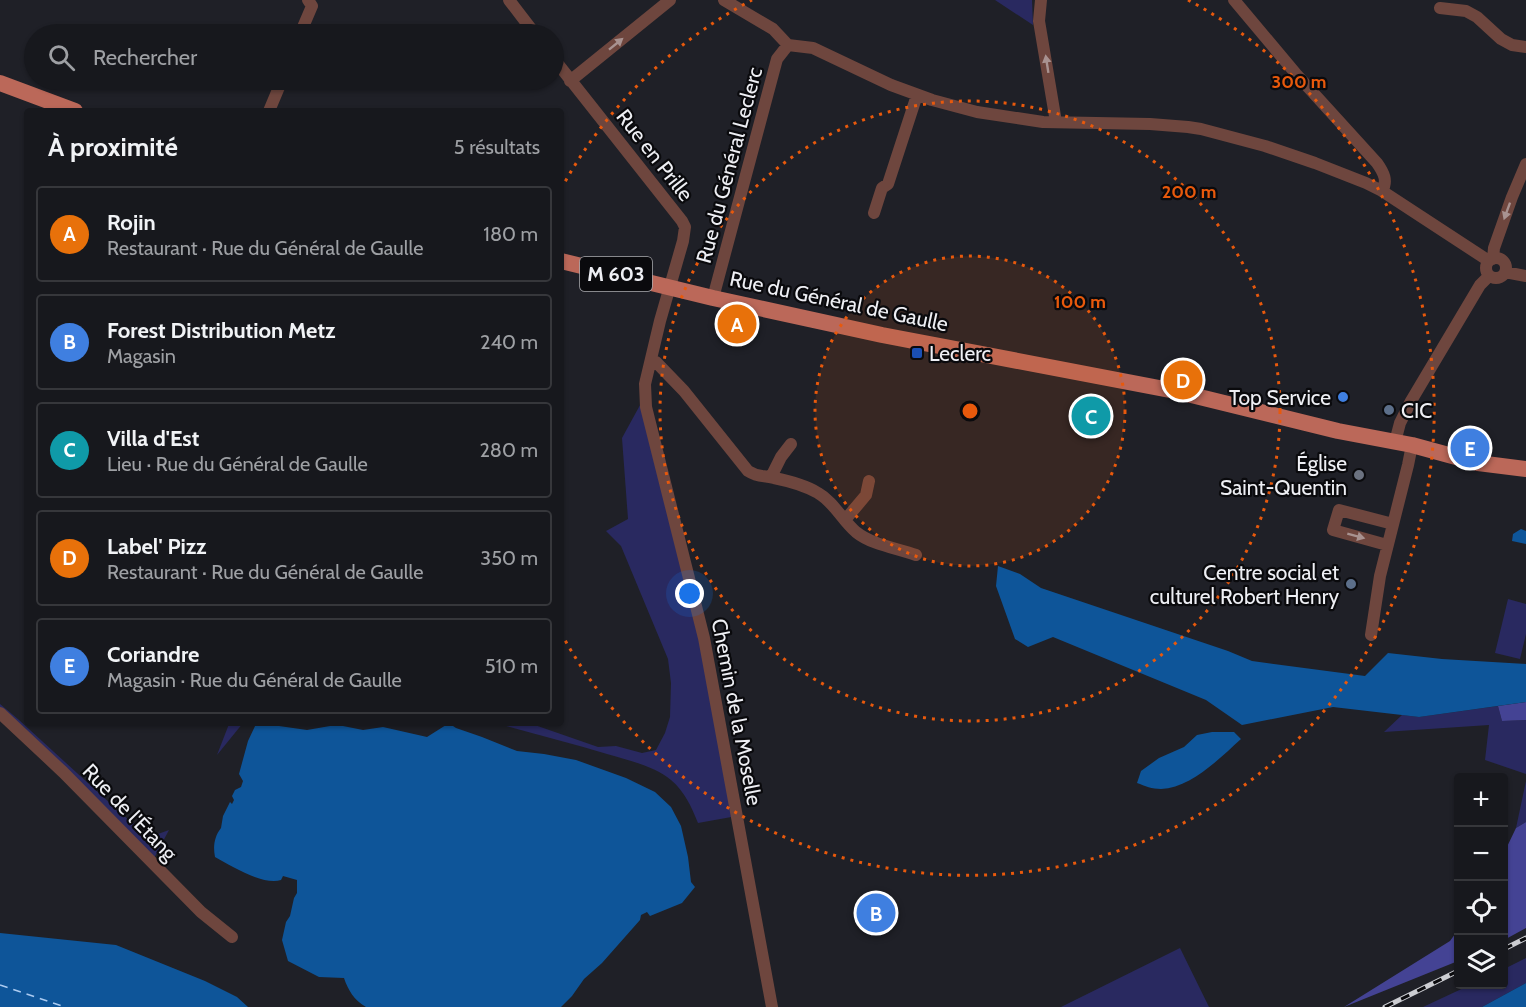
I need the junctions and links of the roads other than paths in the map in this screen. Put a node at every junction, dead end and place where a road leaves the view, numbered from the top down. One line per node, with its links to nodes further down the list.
1 (308, 0): 8 (street)
2 (508, 0): 9 (street)
3 (670, 0): 13 (street, one-way to 3)
4 (724, 0): 10 (street)
5 (1041, 0): 19 (street, one-way to 5)
6 (1234, 0): 21 (street)
7 (1440, 8): 11 (street)
8 (304, 24)
9 (527, 24)
10 (788, 45): 16 (street); 29 (street, Rue du Général Leclerc)
11 (1526, 48)
12 (564, 73): 13 (street, Rue en Prille)
13 (570, 81): 28 (street, Rue en Prille)
14 (0, 82): 17 (main road)
15 (278, 90): 18 (street)
16 (917, 95): 19 (street); 22 (street)
17 (67, 108)
18 (270, 108)
19 (1056, 122): 21 (street)
20 (1526, 164): 23 (street, one-way to 23)
21 (1382, 191): 23 (street)
22 (874, 213)
23 (1491, 260): 25 (street); 26 (street)
24 (564, 262): 28 (main road, M 603)
25 (1505, 272): 26 (street); 27 (street)
26 (1489, 276): 32 (street)
27 (1526, 276)
28 (670, 287): 29 (main road, Rue du Général de Gaulle / M 603); 30 (street, Chemin de la Moselle)
29 (713, 298): 32 (main road, Rue du Général de Gaulle / M 603)
30 (651, 360): 34 (street); 43 (street, Chemin de la Moselle)
31 (791, 444): 34 (street)
32 (1403, 444): 33 (main road, Rue du Général de Gaulle / M 603); 37 (street)
33 (1526, 470)
34 (771, 477): 36 (street)
35 (869, 481): 36 (street)
36 (845, 520): 39 (street)
37 (1393, 524): 38 (street); 38 (street, one-way to 38)
38 (1387, 545): 40 (street)
39 (916, 555)
40 (1371, 635)
41 (0, 713): 42 (street, Rue de l'Étang)
42 (232, 937)
43 (772, 1007)

